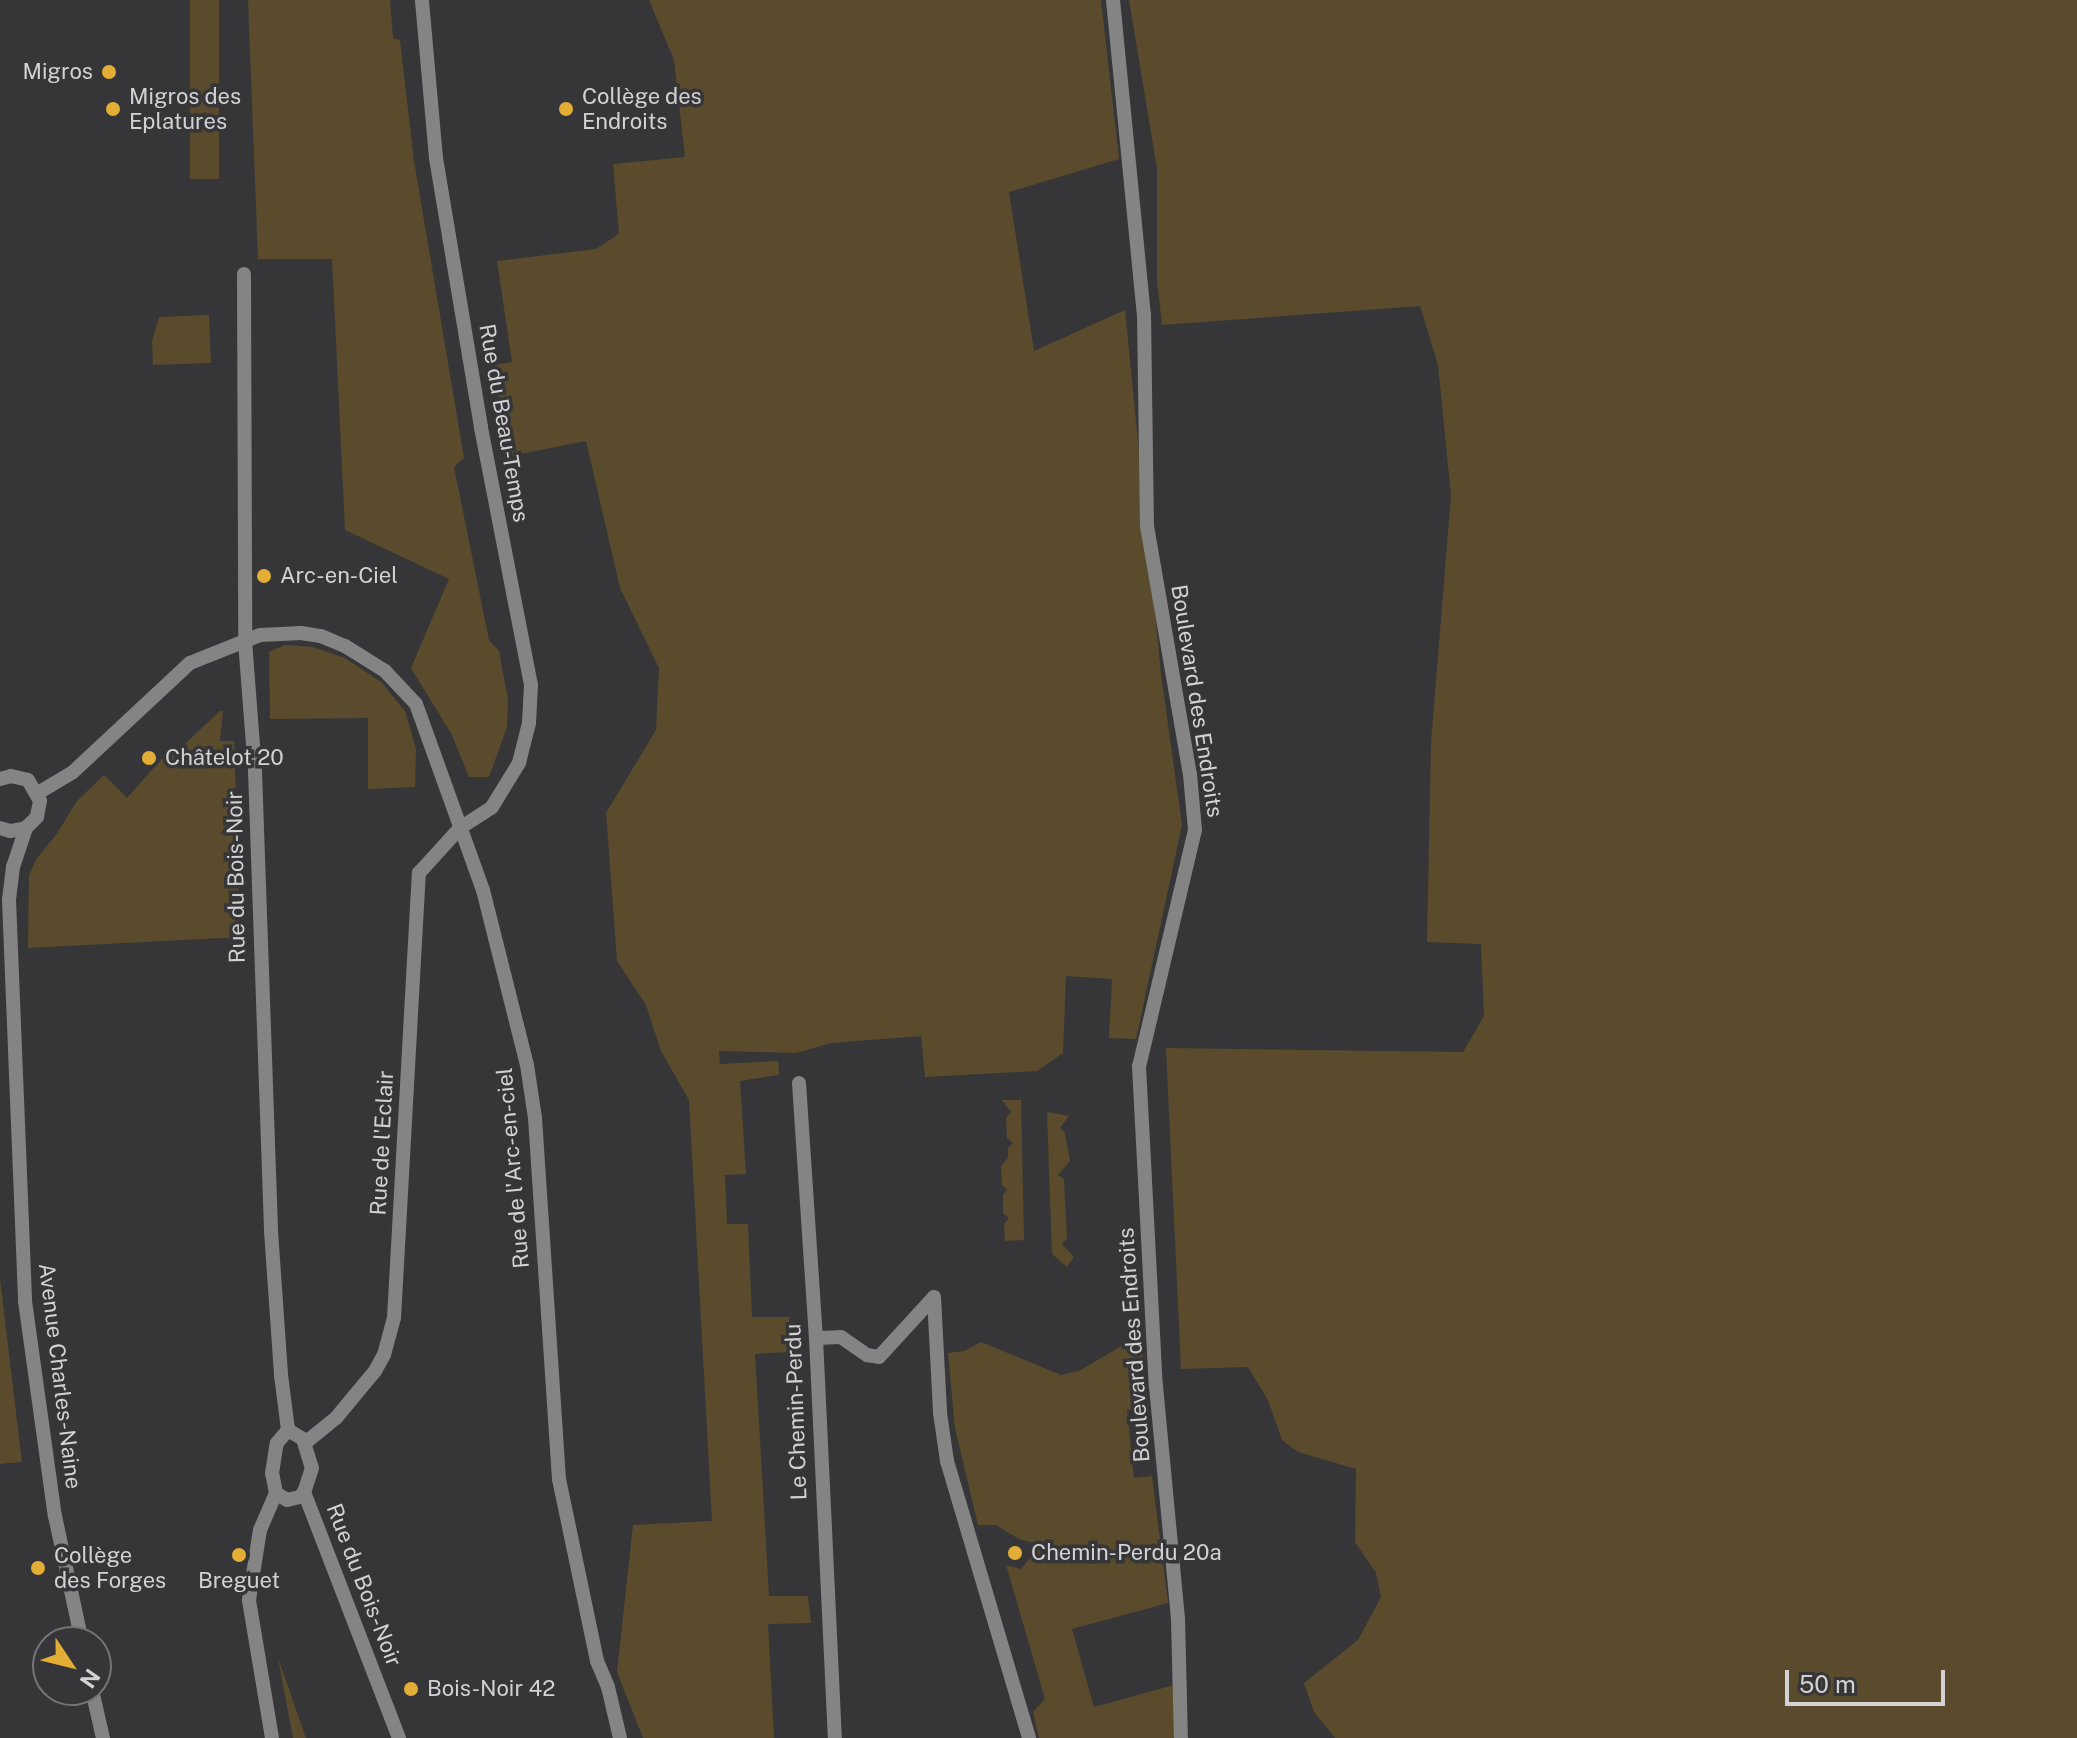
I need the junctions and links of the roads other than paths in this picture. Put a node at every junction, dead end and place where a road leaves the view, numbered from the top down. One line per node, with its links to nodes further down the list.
1 (422, 0): 9 (street, Rue du Beau-Temps)
2 (1113, 0): 24 (street, Boulevard des Endroits)
3 (244, 274): 4 (street, Rue du Bois-Noir)
4 (245, 641): 6 (street, Rue de l'Arc-en-ciel); 9 (street, Rue de l'Arc-en-ciel); 12 (street, Rue du Bois-Noir)
5 (1, 775): 6 (street)
6 (38, 793): 8 (street, Avenue Charles-Naine)
7 (0, 828): 8 (street)
8 (26, 828): 16 (street, Avenue Charles-Naine)
9 (460, 828): 13 (street, Rue de l'Eclair); 21 (street, Rue de l'Arc-en-ciel)
10 (799, 1083): 11 (street, Le Chemin-Perdu)
11 (816, 1338): 22 (street, Le Chemin-Perdu); 23 (street)
12 (288, 1430): 13 (street); 15 (street)
13 (305, 1443): 14 (street)
14 (304, 1492): 15 (street); 20 (street, Rue du Bois-Noir)
15 (276, 1493): 19 (street)
16 (79, 1626)
17 (96, 1706): 18 (street)
18 (103, 1738)
19 (272, 1738)
20 (399, 1738)
21 (620, 1738)
22 (835, 1738)
23 (1029, 1738)
24 (1181, 1738)

